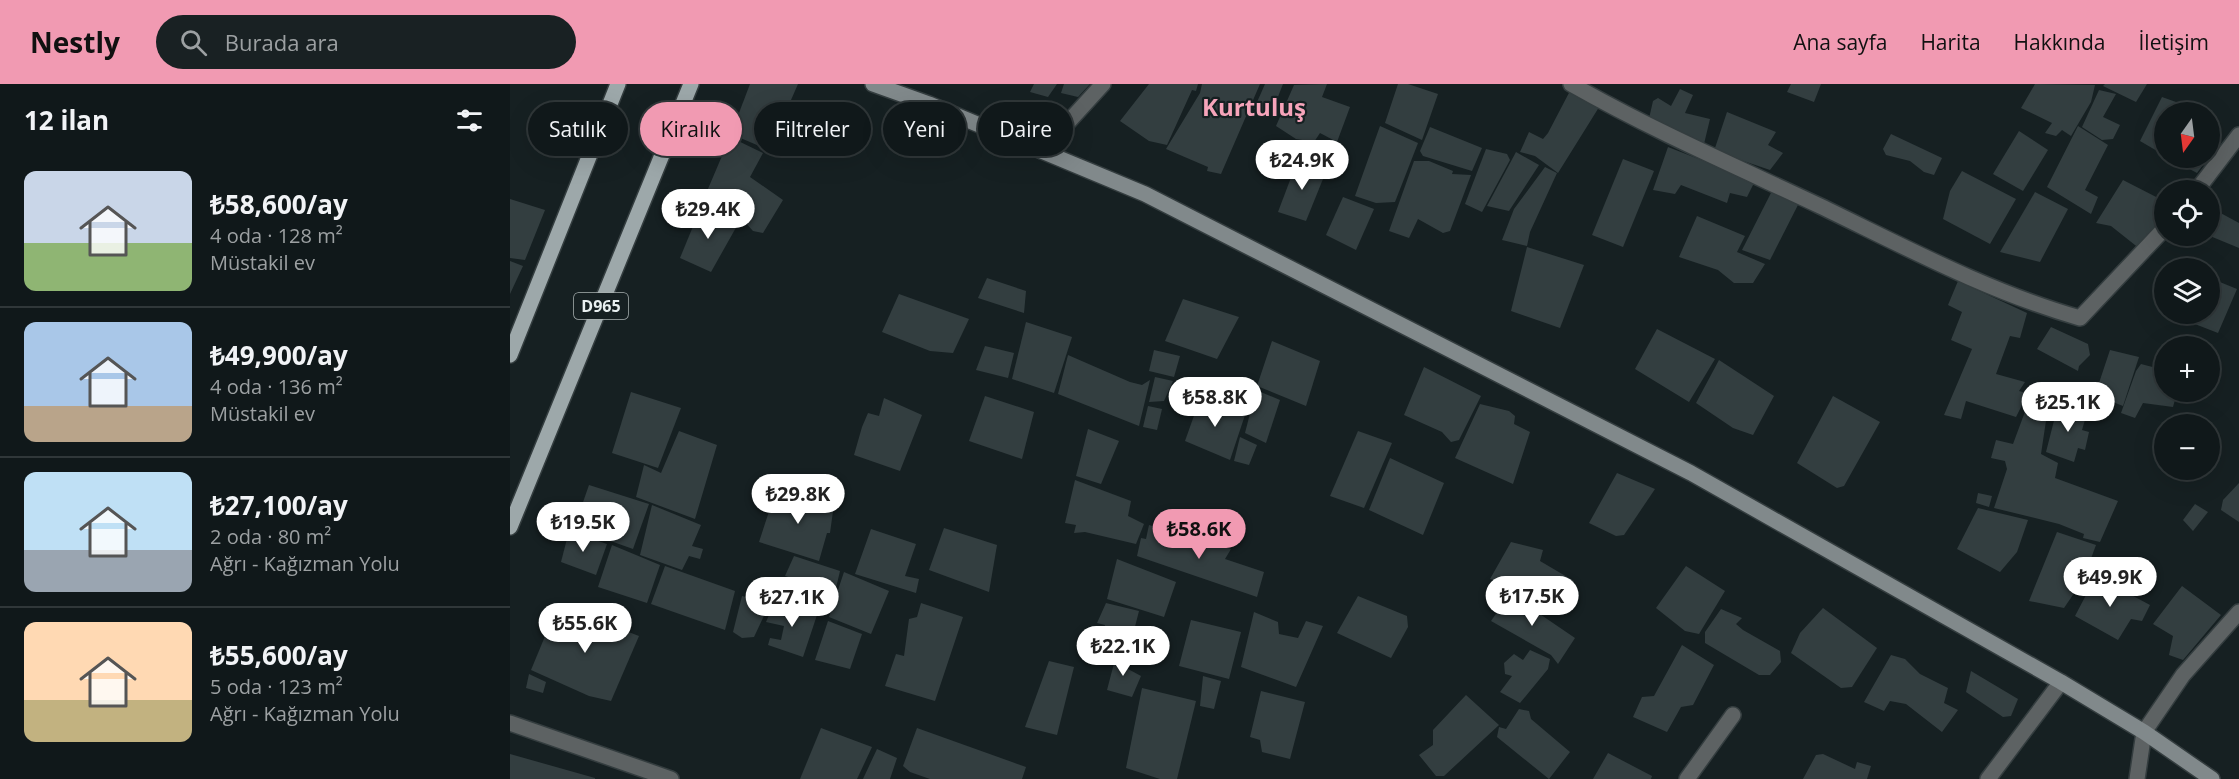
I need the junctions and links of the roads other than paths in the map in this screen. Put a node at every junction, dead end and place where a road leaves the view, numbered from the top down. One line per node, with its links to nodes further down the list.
1 (618, 84): 14 (main road)
2 (691, 84): 15 (main road, D965)
3 (873, 84): 7 (street)
4 (896, 84): 8 (street)
5 (1103, 84): 9 (street)
6 (1571, 84): 13 (street)
7 (922, 102)
8 (925, 102)
9 (1073, 117)
10 (2239, 135): 12 (street)
11 (1054, 156): 17 (street)
12 (2205, 180)
13 (2154, 240)
14 (510, 355)
15 (510, 527)
16 (2239, 612): 20 (street)
17 (2061, 682): 20 (street); 23 (street)
18 (1733, 715): 22 (street)
19 (510, 723): 21 (street)
20 (2144, 732): 24 (street); 25 (street)
21 (671, 779)
22 (1687, 779)
23 (1988, 779)
24 (2137, 779)
25 (2212, 779)

